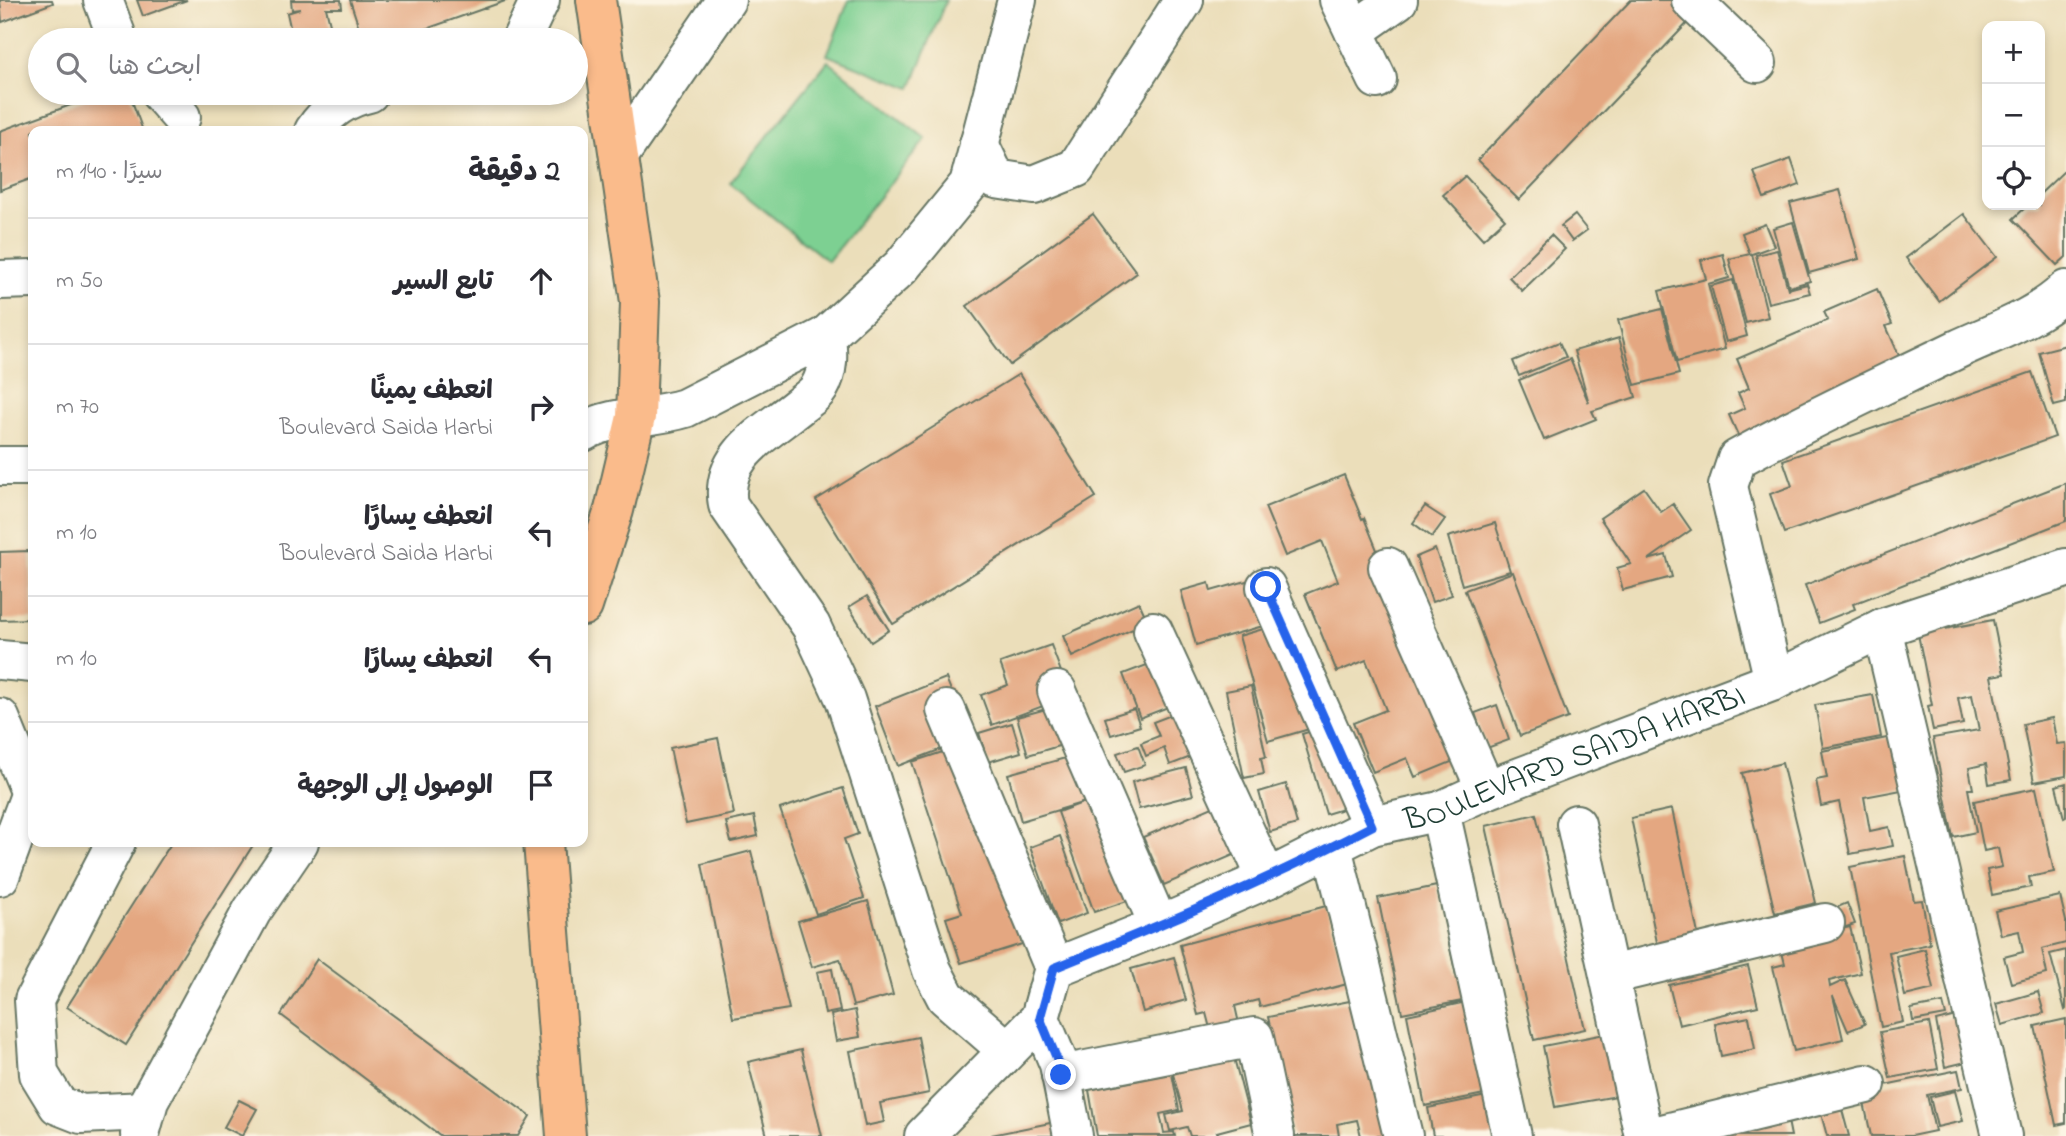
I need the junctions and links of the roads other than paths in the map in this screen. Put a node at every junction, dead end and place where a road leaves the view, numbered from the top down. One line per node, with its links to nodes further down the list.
1 (103, 0): 10 (street)
2 (540, 0): 11 (street)
3 (596, 0): 17 (main road)
4 (726, 0): 17 (street)
5 (1017, 0): 16 (street)
6 (1184, 0): 16 (street)
7 (1398, 0): 9 (street)
8 (1691, 0): 12 (street)
9 (1347, 15): 13 (street)
10 (114, 28)
11 (527, 28)
12 (1757, 63)
13 (1377, 79)
14 (338, 105): 15 (street)
15 (317, 126)
16 (979, 144): 21 (street)
17 (620, 154): 22 (main road)
18 (0, 279): 19 (street)
19 (28, 279)
20 (2066, 290): 34 (street)
21 (826, 335): 22 (street); 55 (street)
22 (636, 417): 23 (street); 29 (main road)
23 (588, 430)
24 (0, 466): 25 (street)
25 (28, 466)
26 (1388, 567): 39 (street)
27 (2065, 570): 30 (street, BOULEVARD SAIDA HARBI)
28 (1266, 587): 43 (street)
29 (588, 591)
30 (1882, 628): 34 (street, BOULEVARD SAIDA HARBI); 67 (street)
31 (1153, 631): 49 (street)
32 (0, 660): 33 (street)
33 (28, 663)
34 (1774, 681): 39 (street, BOULEVARD SAIDA HARBI)
35 (1057, 691): 51 (street)
36 (946, 710): 52 (street)
37 (0, 718): 38 (street)
38 (28, 780)
39 (1486, 790): 41 (street, BOULEVARD SAIDA HARBI)
40 (28, 800): 48 (street)
41 (1440, 811): 43 (street, BOULEVARD SAIDA HARBI); 64 (street)
42 (1576, 824): 53 (street)
43 (1372, 826): 47 (street, BOULEVARD SAIDA HARBI)
44 (113, 847): 58 (street)
45 (296, 847): 58 (street)
46 (544, 847): 59 (main road)
47 (1332, 847): 49 (street, BOULEVARD SAIDA HARBI); 63 (street)
48 (0, 876)
49 (1267, 879): 51 (street, BOULEVARD SAIDA HARBI)
50 (1825, 923): 53 (street)
51 (1159, 926): 52 (street, BOULEVARD SAIDA HARBI)
52 (1054, 968): 54 (street)
53 (1609, 975): 65 (street)
54 (1040, 1018): 55 (street); 56 (street)
55 (1007, 1050): 60 (street)
56 (1061, 1075): 61 (street); 62 (street)
57 (1866, 1084): 66 (street)
58 (143, 1124)
59 (566, 1136)
60 (924, 1136)
61 (1073, 1136)
62 (1275, 1136)
63 (1404, 1136)
64 (1512, 1136)
65 (1644, 1136)
66 (1654, 1136)
67 (2002, 1136)

